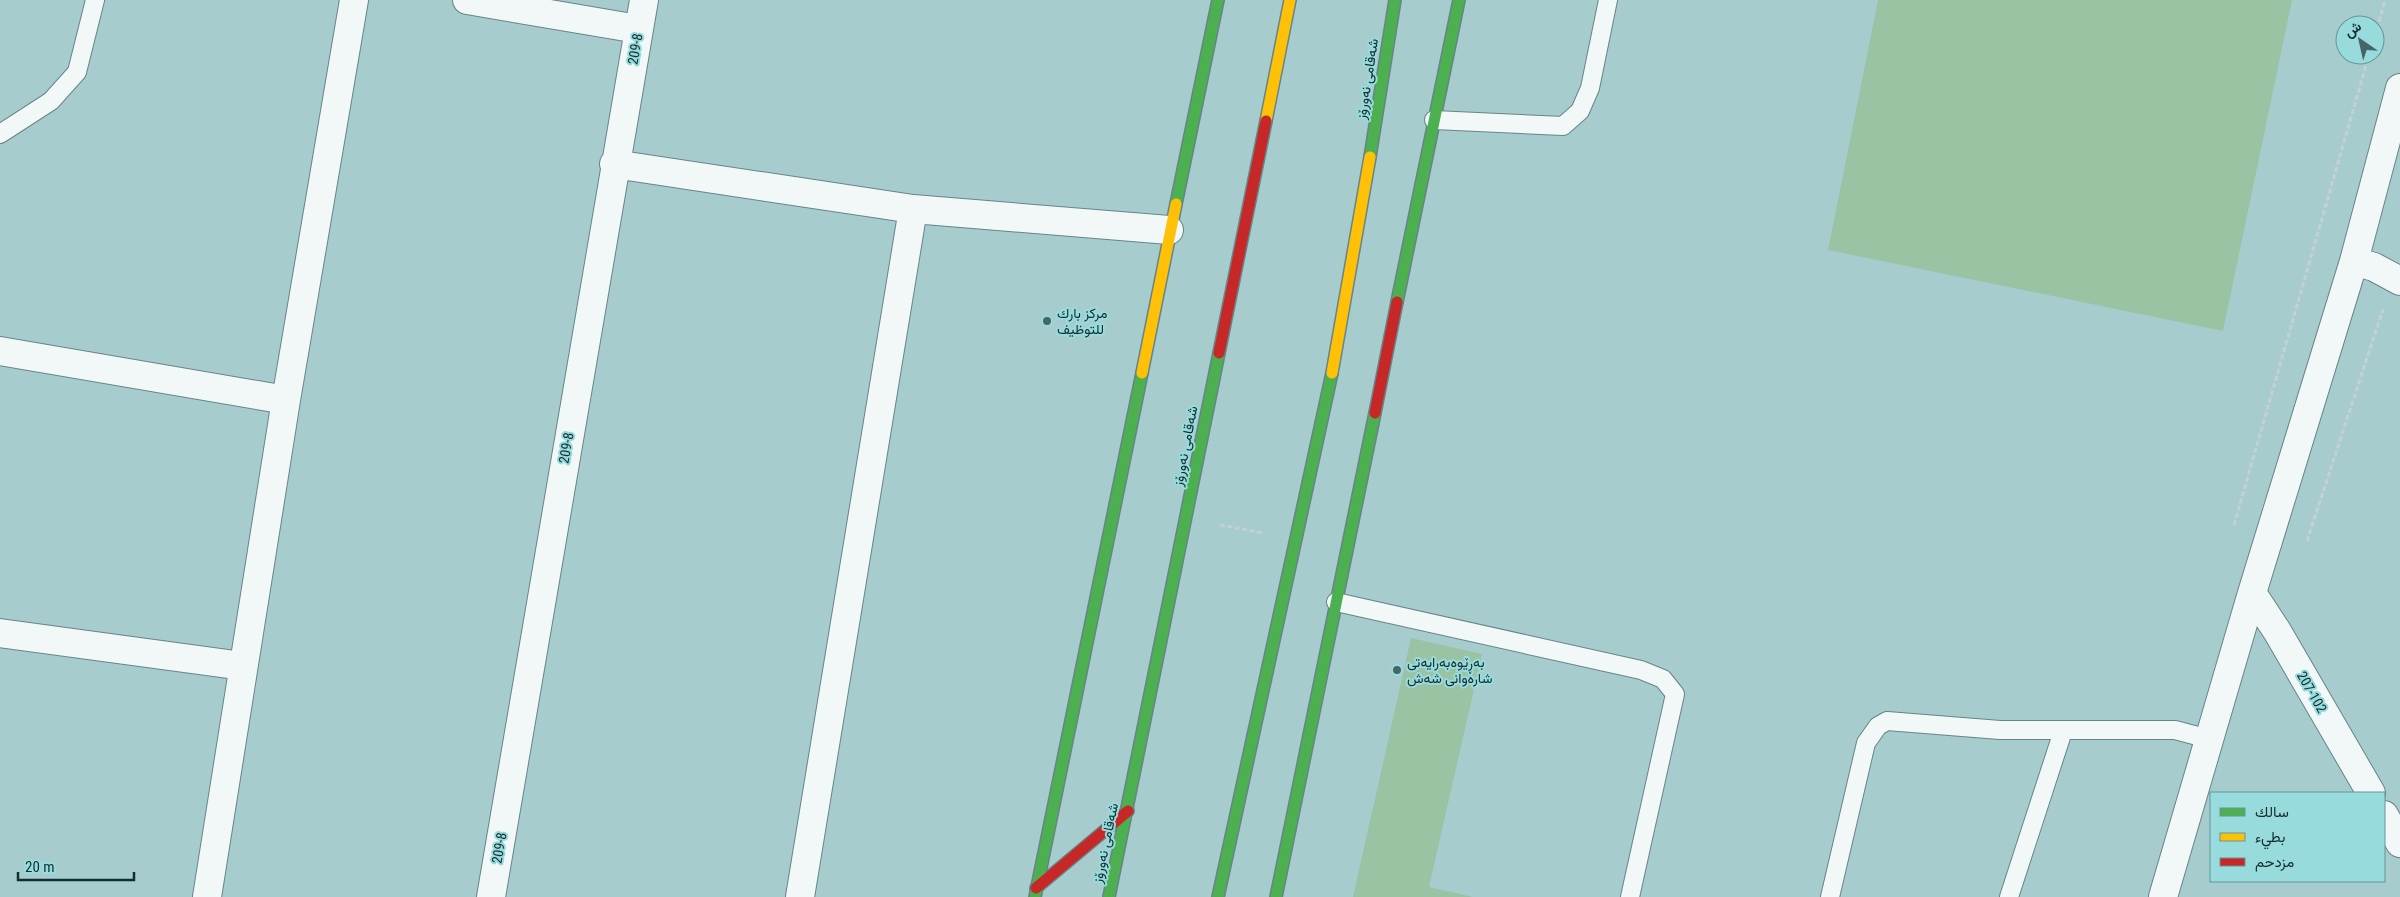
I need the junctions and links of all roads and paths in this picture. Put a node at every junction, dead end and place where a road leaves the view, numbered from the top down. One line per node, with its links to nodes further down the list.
1 (95, 0): 16 (lane)
2 (354, 0): 24 (street)
3 (467, 0): 12 (street)
4 (644, 0): 12 (street, 209-8)
5 (1218, 0): 20 (main road)
6 (1290, 0): 25 (main road, شەقامی نەورۆز)
7 (1395, 0): 27 (main road, شەقامی نەورۆز)
8 (1459, 0): 15 (main road)
9 (1608, 0): 15 (lane)
10 (2385, 0): 11 (path)
11 (2381, 15)
12 (638, 29): 18 (street, 209-8)
13 (2367, 65): 26 (path)
14 (2400, 88): 17 (street)
15 (1434, 120): 30 (main road)
16 (0, 134)
17 (2390, 157): 21 (street)
18 (614, 164): 19 (street); 41 (street, 209-8)
19 (914, 209): 20 (street); 42 (street)
20 (1169, 230): 39 (main road)
21 (2354, 261): 22 (street); 29 (street)
22 (2397, 279): 28 (path)
23 (0, 351): 24 (street)
24 (286, 400): 32 (street)
25 (1186, 518): 27 (path); 36 (main road, شەقامی نەورۆز)
26 (2233, 530)
27 (1296, 540): 44 (main road, شەقامی نەورۆز)
28 (2305, 547)
29 (2252, 593): 34 (street); 35 (street, 207-102)
30 (1336, 602): 45 (main road); 46 (lane)
31 (0, 633): 32 (street)
32 (243, 666): 40 (street)
33 (2063, 731): 34 (lane); 47 (lane); 48 (lane)
34 (2209, 738): 49 (street)
35 (2370, 792)
36 (1128, 811): 39 (main road); 43 (main road, شەقامی نەورۆز)
37 (2385, 817): 38 (street)
38 (2400, 843)
39 (1036, 893)
40 (207, 897)
41 (491, 897)
42 (800, 897)
43 (1109, 897)
44 (1218, 897)
45 (1276, 897)
46 (1630, 897)
47 (1830, 897)
48 (2009, 897)
49 (2163, 897)

